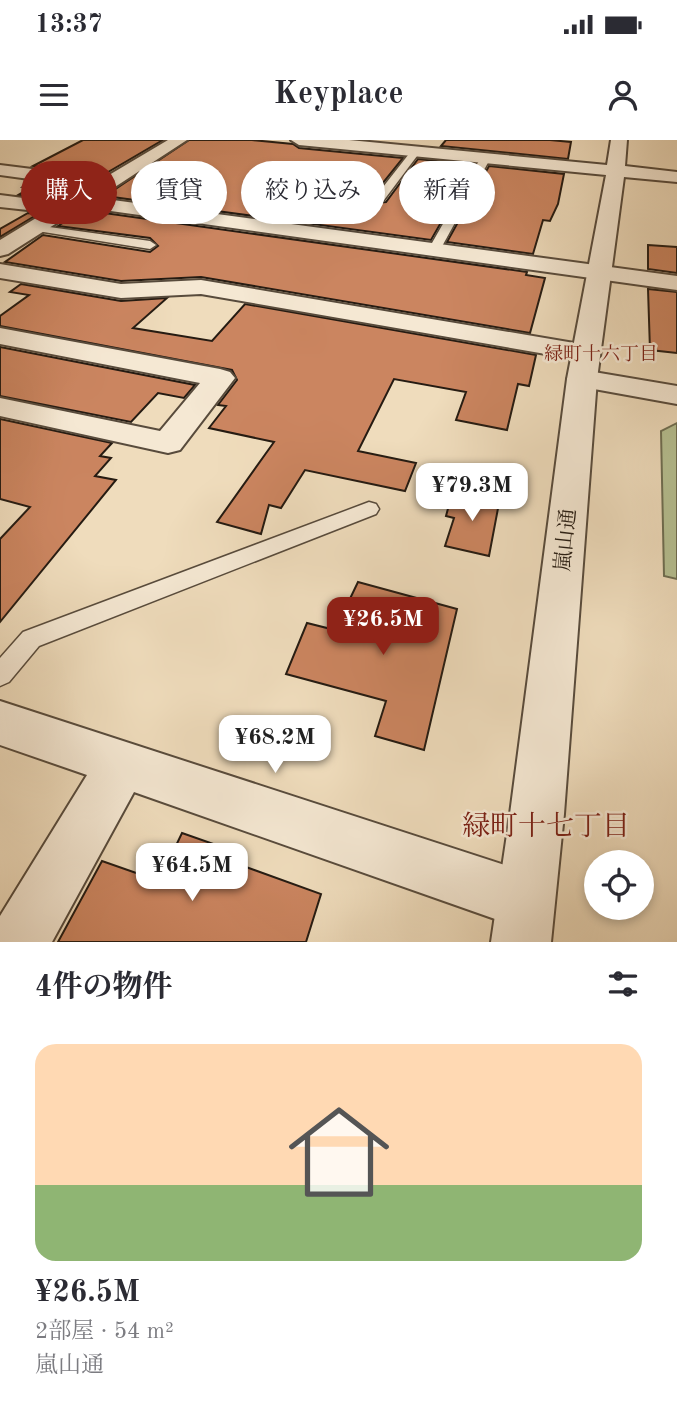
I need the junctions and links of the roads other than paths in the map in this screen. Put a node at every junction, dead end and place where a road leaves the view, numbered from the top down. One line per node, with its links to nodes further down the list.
1 (180, 140): 9 (street)
2 (299, 140): 3 (street)
3 (415, 152): 5 (street); 10 (lane)
4 (617, 156): 5 (street); 8 (street); 19 (street, 嵐山通)
5 (485, 159): 18 (lane)
6 (0, 170): 7 (street)
7 (21, 173)
8 (677, 177)
9 (117, 178)
10 (385, 191)
11 (0, 201): 12 (street)
12 (21, 202)
13 (117, 210): 18 (street)
14 (42, 224): 15 (street)
15 (35, 228): 16 (lane); 17 (street)
16 (150, 245)
17 (0, 248)
18 (434, 250): 19 (street)
19 (598, 263): 20 (street); 22 (street); 24 (street, 嵐山通)
20 (677, 263)
21 (0, 271): 24 (street)
22 (677, 283)
23 (0, 336): 26 (street)
24 (584, 366): 25 (street); 31 (street, 嵐山通)
25 (677, 395)
26 (0, 407)
27 (369, 509): 28 (lane)
28 (0, 675)
29 (0, 723): 30 (street)
30 (123, 763): 31 (street); 32 (street)
31 (523, 921)
32 (19, 942)

